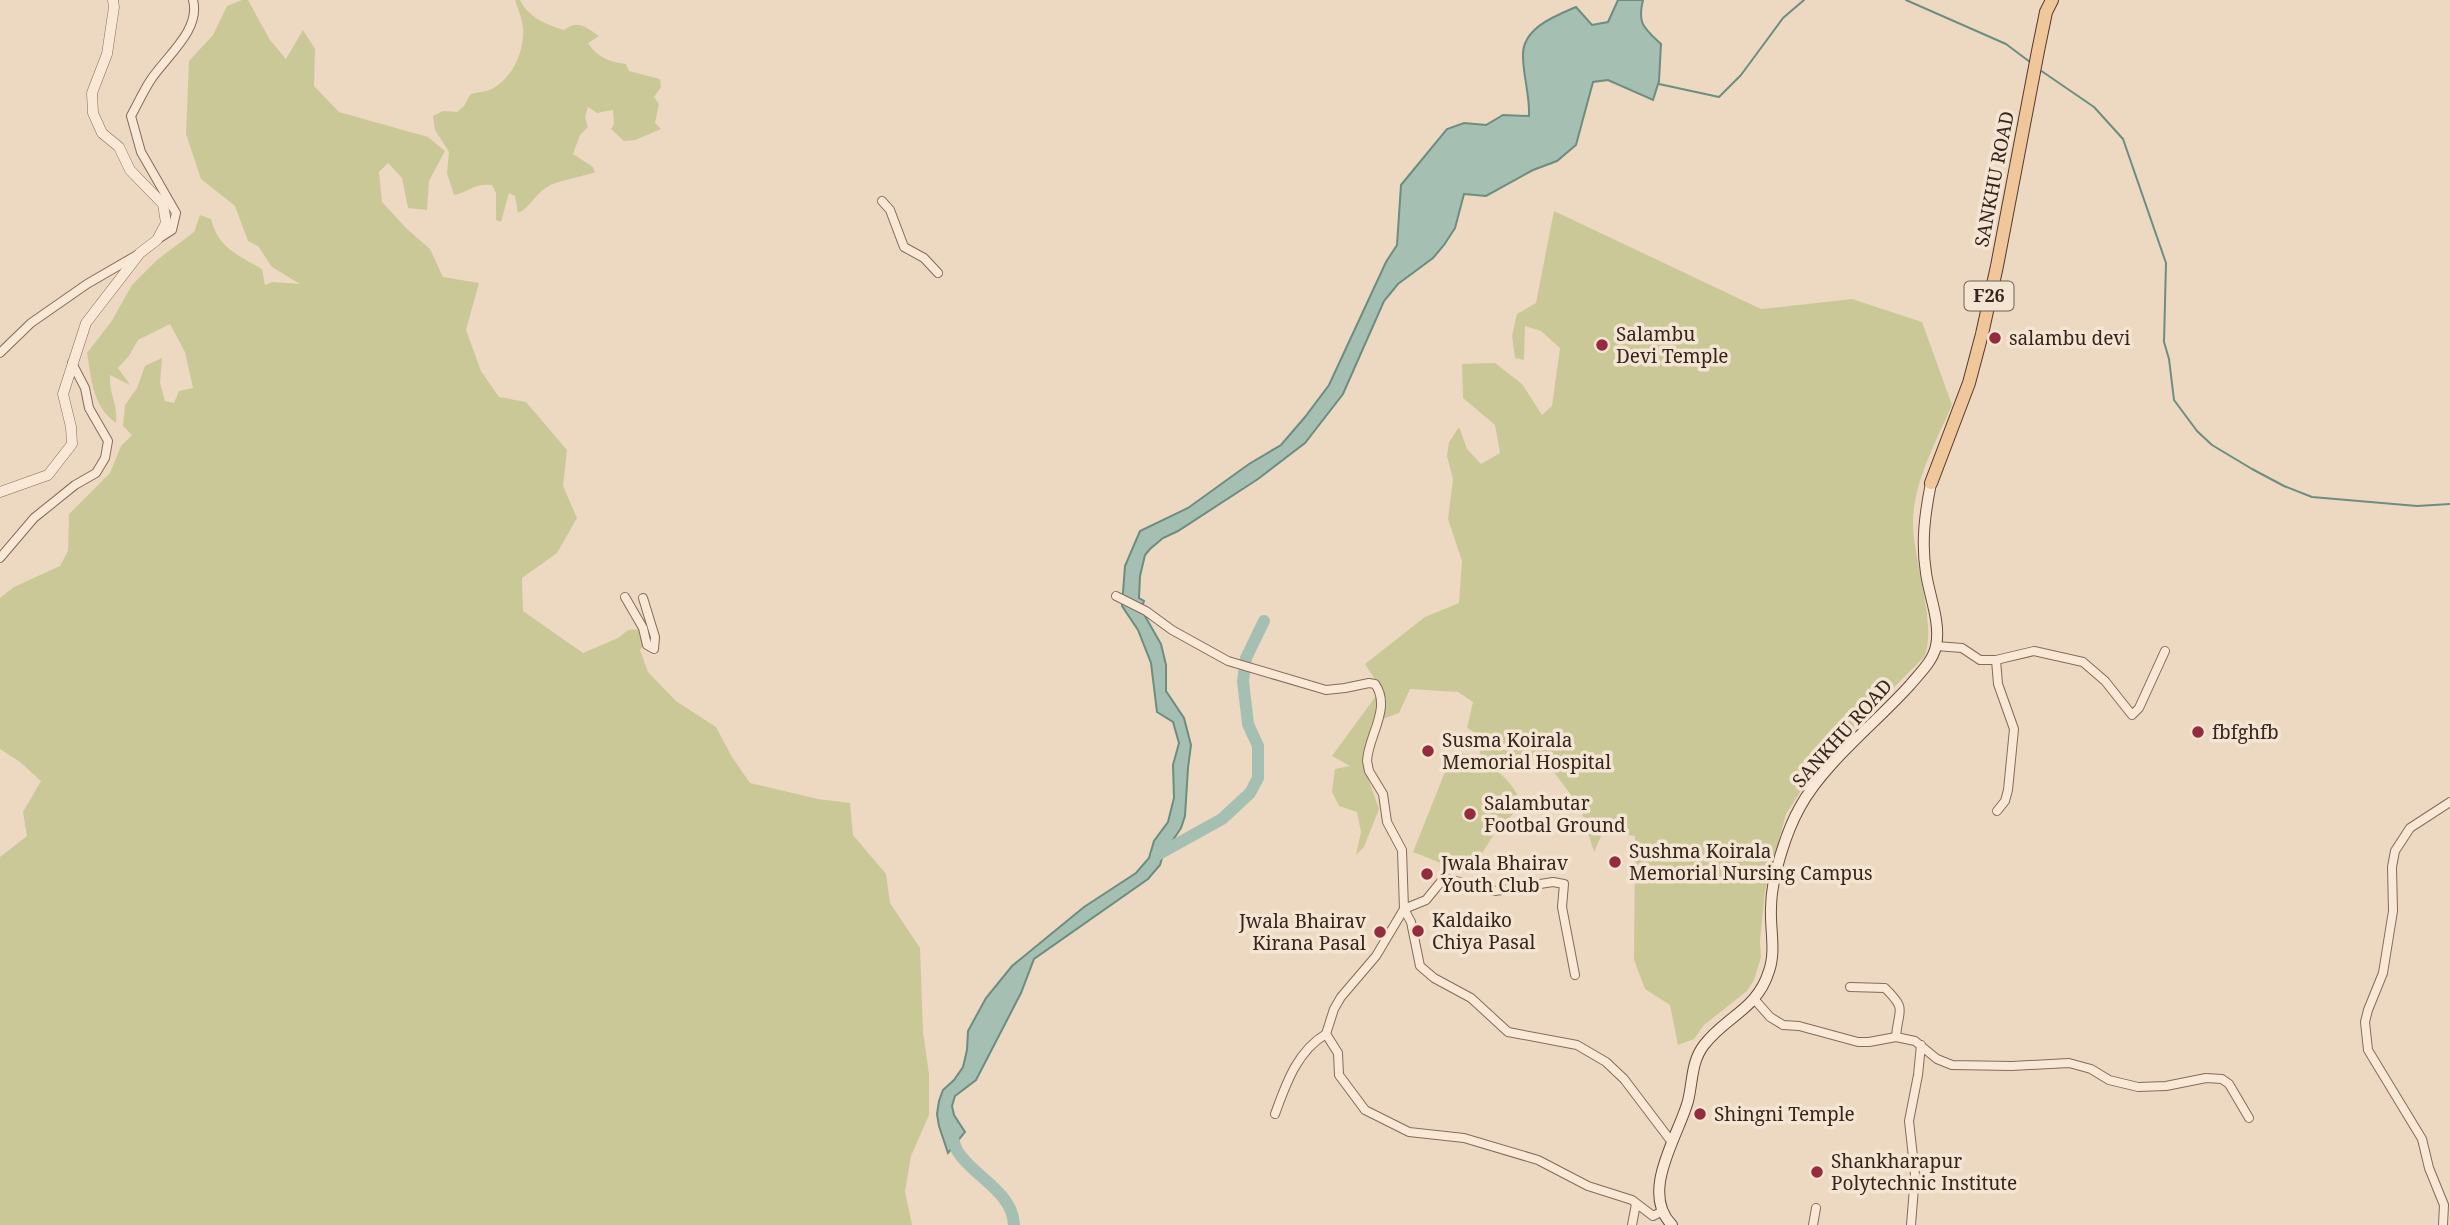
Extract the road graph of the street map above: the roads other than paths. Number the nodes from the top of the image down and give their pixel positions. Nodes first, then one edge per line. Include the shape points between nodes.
1 (113, 0) edge
2 (193, 0) edge
3 (2052, 0) edge
4 (882, 201) dead end
5 (157, 240) junction
6 (140, 253) junction
7 (938, 273) dead end
8 (0, 353) edge
9 (72, 363) junction
10 (1931, 483) joint
11 (0, 492) edge
12 (0, 558) edge
13 (1116, 596) dead end
14 (625, 597) dead end
15 (643, 598) dead end
16 (1936, 646) junction
17 (2165, 650) dead end
18 (1996, 660) junction
19 (2450, 802) edge
20 (1997, 811) dead end
21 (1404, 909) junction
22 (1575, 975) dead end
23 (1850, 987) dead end
24 (1755, 1000) junction
25 (1326, 1034) junction
26 (1896, 1037) junction
27 (1921, 1045) junction
28 (1275, 1114) dead end
29 (2249, 1118) dead end
30 (1671, 1141) junction
31 (2447, 1203) edge
32 (1636, 1205) junction
33 (1816, 1208) dead end
34 (1663, 1211) junction
35 (1632, 1225) edge
36 (1672, 1225) edge
37 (1813, 1225) edge
38 (1911, 1225) edge
39 (2443, 1225) edge

1 - 5 street via 107,54 92,93 93,113 130,170 163,204 166,223
2 - 5 street via 192,24 131,116 141,152 176,212 172,230
3 - 10 main road, SANKHU ROAD / F26 via 1969,383
4 - 7 street via 904,247
5 - 6 street
6 - 8 street via 31,323
6 - 9 street via 86,323
9 - 11 street via 63,394 72,444 48,475
9 - 12 street via 108,441 105,458 96,473 34,518
10 - 16 main road, F26 via 1923,532
13 - 21 street via 1191,642 1238,664 1326,690 1368,682 1377,686 1380,715 1367,761 1383,794 1387,822 1402,850
14 - 15 street via 654,649 655,637
16 - 18 street via 1962,648 1980,660
16 - 24 main road, SANKHU ROAD via 1928,663 1825,772 1800,806 1774,881 1773,951
17 - 18 street via 2132,715 2105,681 2082,662 2034,651
18 - 20 street via 1998,684 2014,729 2008,790
19 - 31 street via 2410,828 2395,851 2393,911 2383,973 2365,1022 2368,1050 2422,1139 2429,1168
21 - 22 street via 1426,900 1444,878 1495,891 1553,881 1564,884 1562,907
21 - 25 street via 1376,956 1341,997
21 - 30 street via 1424,970 1471,998 1508,1032 1577,1045 1606,1062 1625,1079
23 - 26 street via 1885,988 1899,1002
24 - 26 street via 1783,1025 1857,1042
24 - 30 main road, SANKHU ROAD via 1699,1053 1689,1099
25 - 28 street via 1307,1048 1296,1064
25 - 32 street via 1338,1053 1339,1076 1365,1110 1409,1132 1464,1138 1538,1160
26 - 27 street
27 - 29 street via 1952,1065 2068,1063 2138,1087 2222,1079
27 - 38 street via 1909,1121 1915,1175
30 - 34 main road, SANKHU ROAD via 1662,1174
31 - 39 street
32 - 34 street via 1653,1216
32 - 35 street
33 - 37 street
34 - 36 main road

